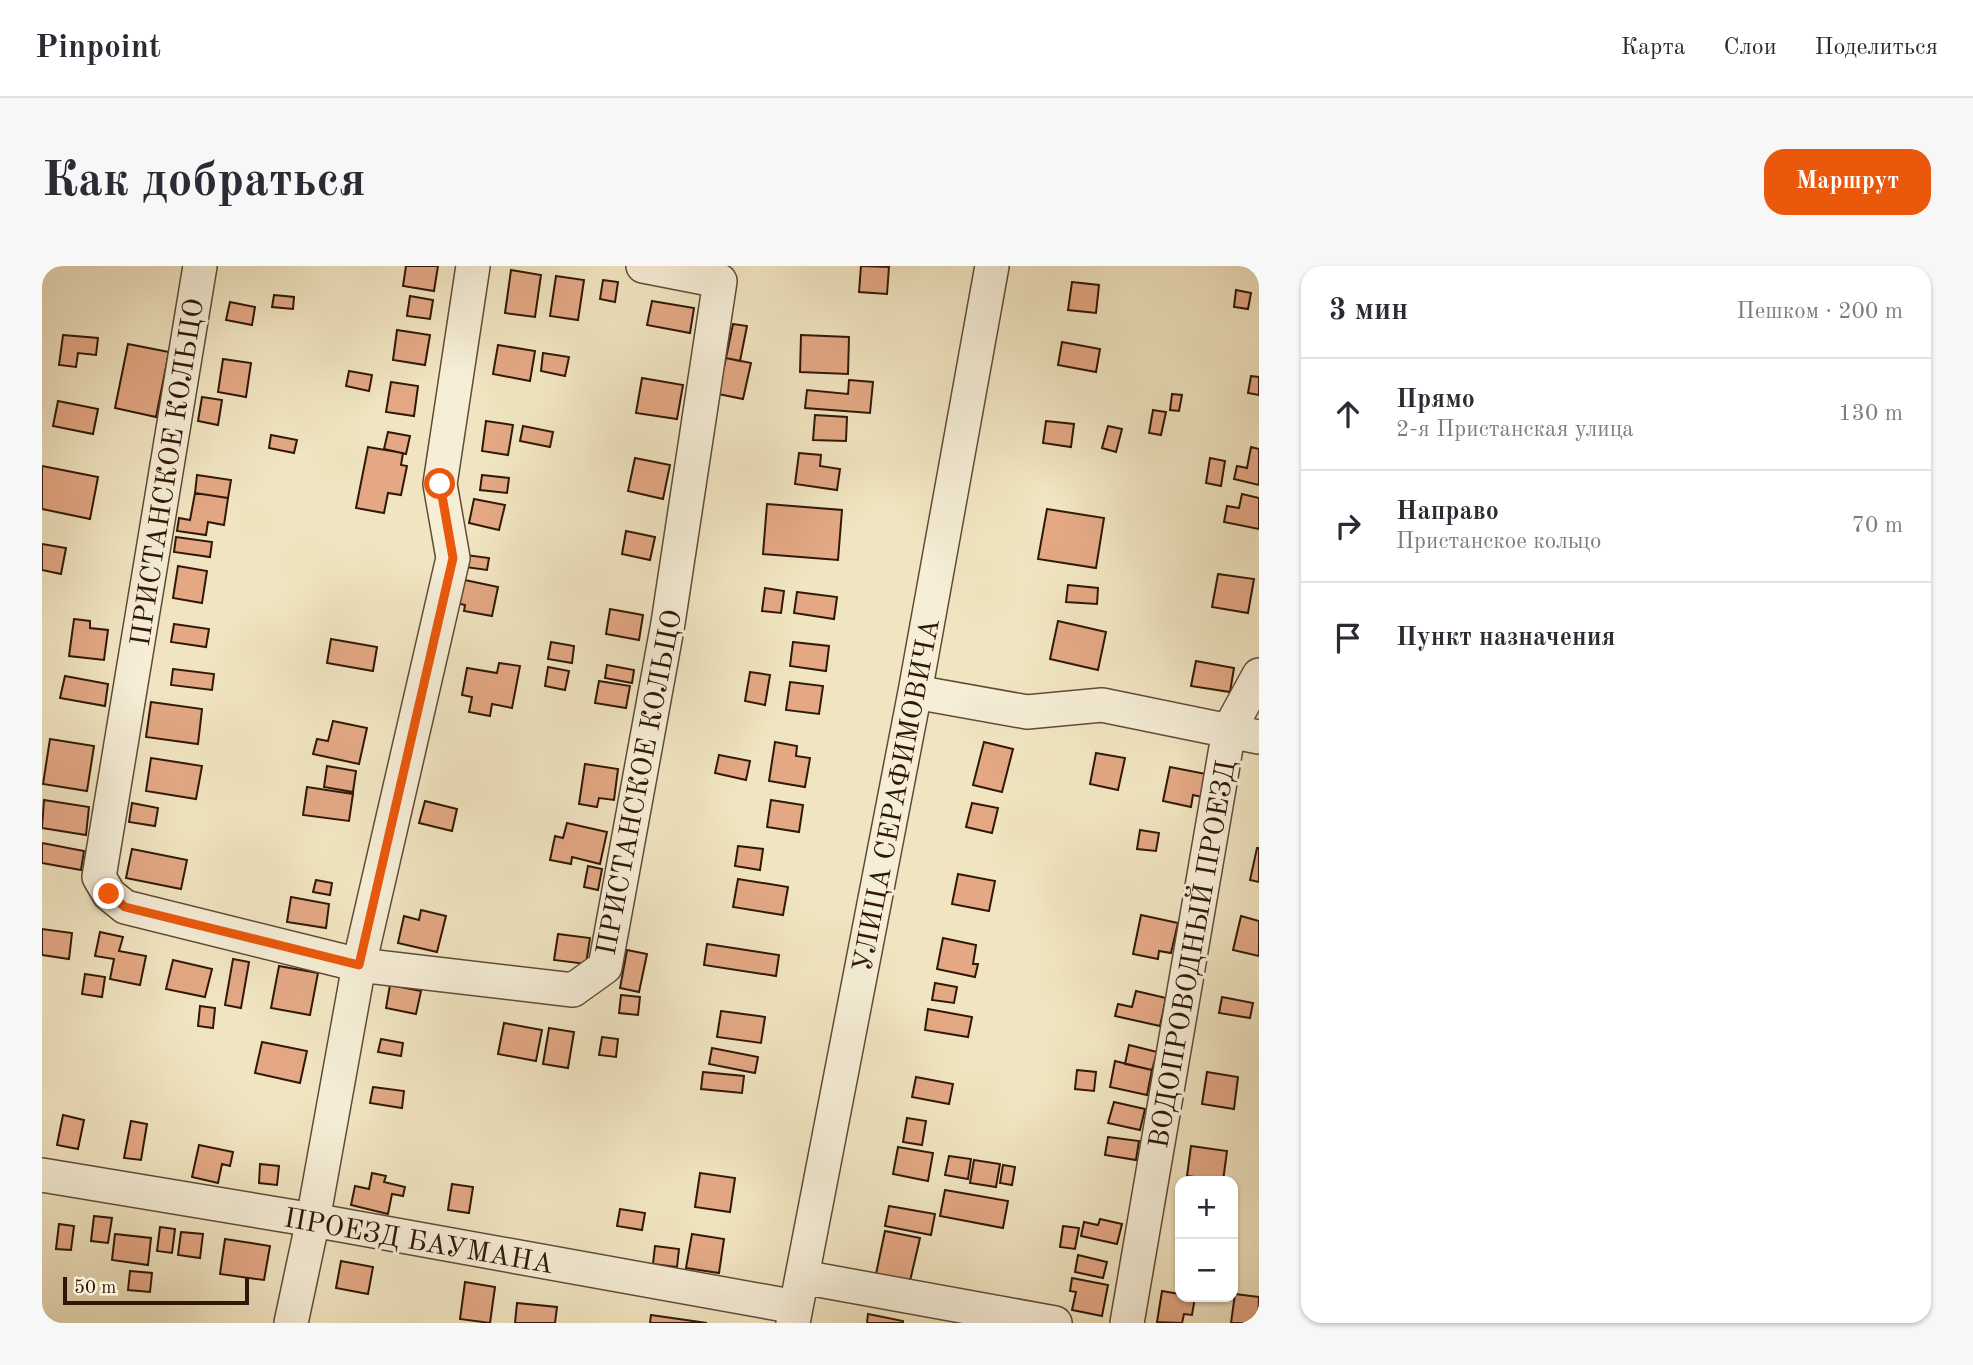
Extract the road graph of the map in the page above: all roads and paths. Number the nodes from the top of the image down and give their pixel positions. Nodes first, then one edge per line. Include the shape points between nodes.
1 (200, 266) edge
2 (473, 266) edge
3 (643, 266) edge
4 (992, 266) edge
5 (721, 274) edge
6 (1259, 675) edge
7 (915, 692) junction
8 (1244, 734) edge
9 (359, 965) junction
10 (42, 1175) edge
11 (313, 1220) junction
12 (797, 1302) edge
13 (291, 1323) edge
14 (1055, 1323) edge
15 (1127, 1323) edge

1 - 9 street, ПРИСТАНСКОЕ КОЛЬЦО via 99,877 109,894 125,907
2 - 9 street via 440,484 453,558
3 - 5 street, ПРИСТАНСКОЕ КОЛЬЦО
4 - 7 street, УЛИЦА СЕРАФИМОВИЧА
5 - 9 street, ПРИСТАНСКОЕ КОЛЬЦО via 668,623 605,967 573,990
6 - 8 street, ВОДОПРОВОДНЫЙ ПРОЕЗД
7 - 8 street via 1027,712 1102,705
7 - 12 street, УЛИЦА СЕРАФИМОВИЧА
8 - 15 street, ВОДОПРОВОДНЫЙ ПРОЕЗД
9 - 11 street
10 - 11 street, ПРОЕЗД БАУМАНА
11 - 12 street, ПРОЕЗД БАУМАНА
11 - 13 street
12 - 14 street, ПРОЕЗД БАУМАНА

